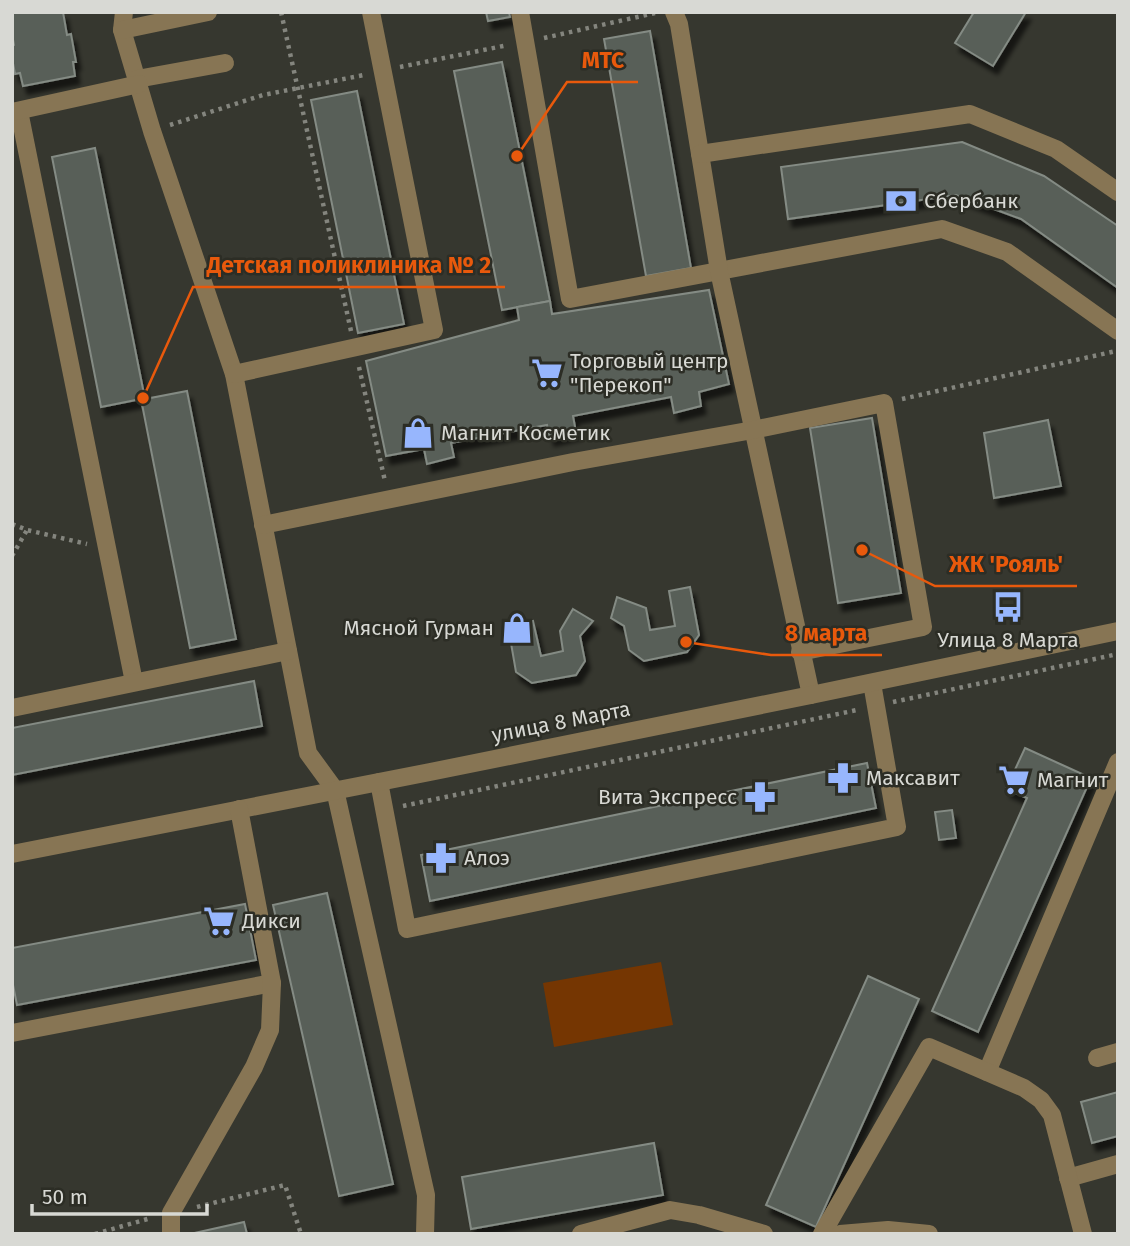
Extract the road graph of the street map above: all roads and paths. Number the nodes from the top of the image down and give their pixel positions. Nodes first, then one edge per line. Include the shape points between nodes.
1 (208, 12) edge
2 (281, 12) edge
3 (371, 12) edge
4 (520, 12) edge
5 (674, 12) edge
6 (123, 21) edge
7 (225, 63) dead end
8 (138, 82) junction
9 (15, 112) edge
10 (19, 146) edge
11 (700, 154) junction
12 (1118, 192) edge
13 (719, 271) junction
14 (1118, 331) edge
15 (355, 348) junction
16 (1118, 350) edge
17 (234, 374) junction
18 (884, 403) junction
19 (753, 430) junction
20 (390, 499) junction
21 (12, 524) edge
22 (263, 525) junction
23 (27, 530) junction
24 (108, 549) junction
25 (12, 556) edge
26 (1118, 631) edge
27 (288, 651) junction
28 (800, 652) junction
29 (1118, 654) edge
30 (134, 682) junction
31 (872, 682) junction
32 (811, 695) junction
33 (875, 706) junction
34 (12, 708) edge
35 (1118, 762) edge
36 (379, 782) junction
37 (335, 790) junction
38 (239, 809) junction
39 (385, 809) junction
40 (12, 854) edge
41 (272, 983) junction
42 (12, 1033) edge
43 (1118, 1052) edge
44 (1097, 1058) dead end
45 (987, 1072) junction
46 (1118, 1164) edge
47 (1068, 1178) junction
48 (171, 1213) junction
49 (95, 1234) edge
50 (172, 1234) edge
51 (302, 1234) edge
52 (425, 1234) edge
53 (581, 1234) edge
54 (764, 1234) edge
55 (822, 1234) edge
56 (841, 1234) edge
57 (929, 1234) edge
58 (1083, 1234) edge

1 - 6 street
2 - 15 path
3 - 15 street via 434,330
4 - 13 street via 570,299
5 - 11 street
6 - 8 street
7 - 8 street
8 - 9 street
8 - 17 street
9 - 10 street
10 - 24 street
11 - 12 street via 970,114 1056,149
11 - 13 street
13 - 14 street via 942,229 1007,252
13 - 19 street
15 - 17 street
15 - 20 path
16 - 18 path
17 - 22 street
18 - 19 street
18 - 28 street via 923,627
19 - 20 street
19 - 28 street
20 - 22 street
21 - 23 path
22 - 27 street
23 - 24 path
23 - 25 path
24 - 30 street
26 - 31 street, улица 8 Марта
27 - 30 street
27 - 37 street via 308,753
28 - 32 street
29 - 33 path
30 - 34 street
31 - 32 street, улица 8 Марта
31 - 33 street
32 - 36 street, улица 8 Марта
33 - 39 path
33 - 39 street via 897,827 407,929
35 - 45 street
36 - 37 street, улица 8 Марта
36 - 39 street
37 - 38 street, улица 8 Марта
37 - 52 street via 426,1195
38 - 40 street, улица 8 Марта
38 - 41 street
41 - 42 street
41 - 48 street via 270,1030 254,1067
43 - 44 street
45 - 47 street via 1041,1100 1052,1115
45 - 55 street via 929,1047
46 - 47 street
47 - 58 street
48 - 49 path
48 - 50 street
48 - 51 path via 285,1185
53 - 54 street via 670,1210
56 - 57 street via 888,1230

